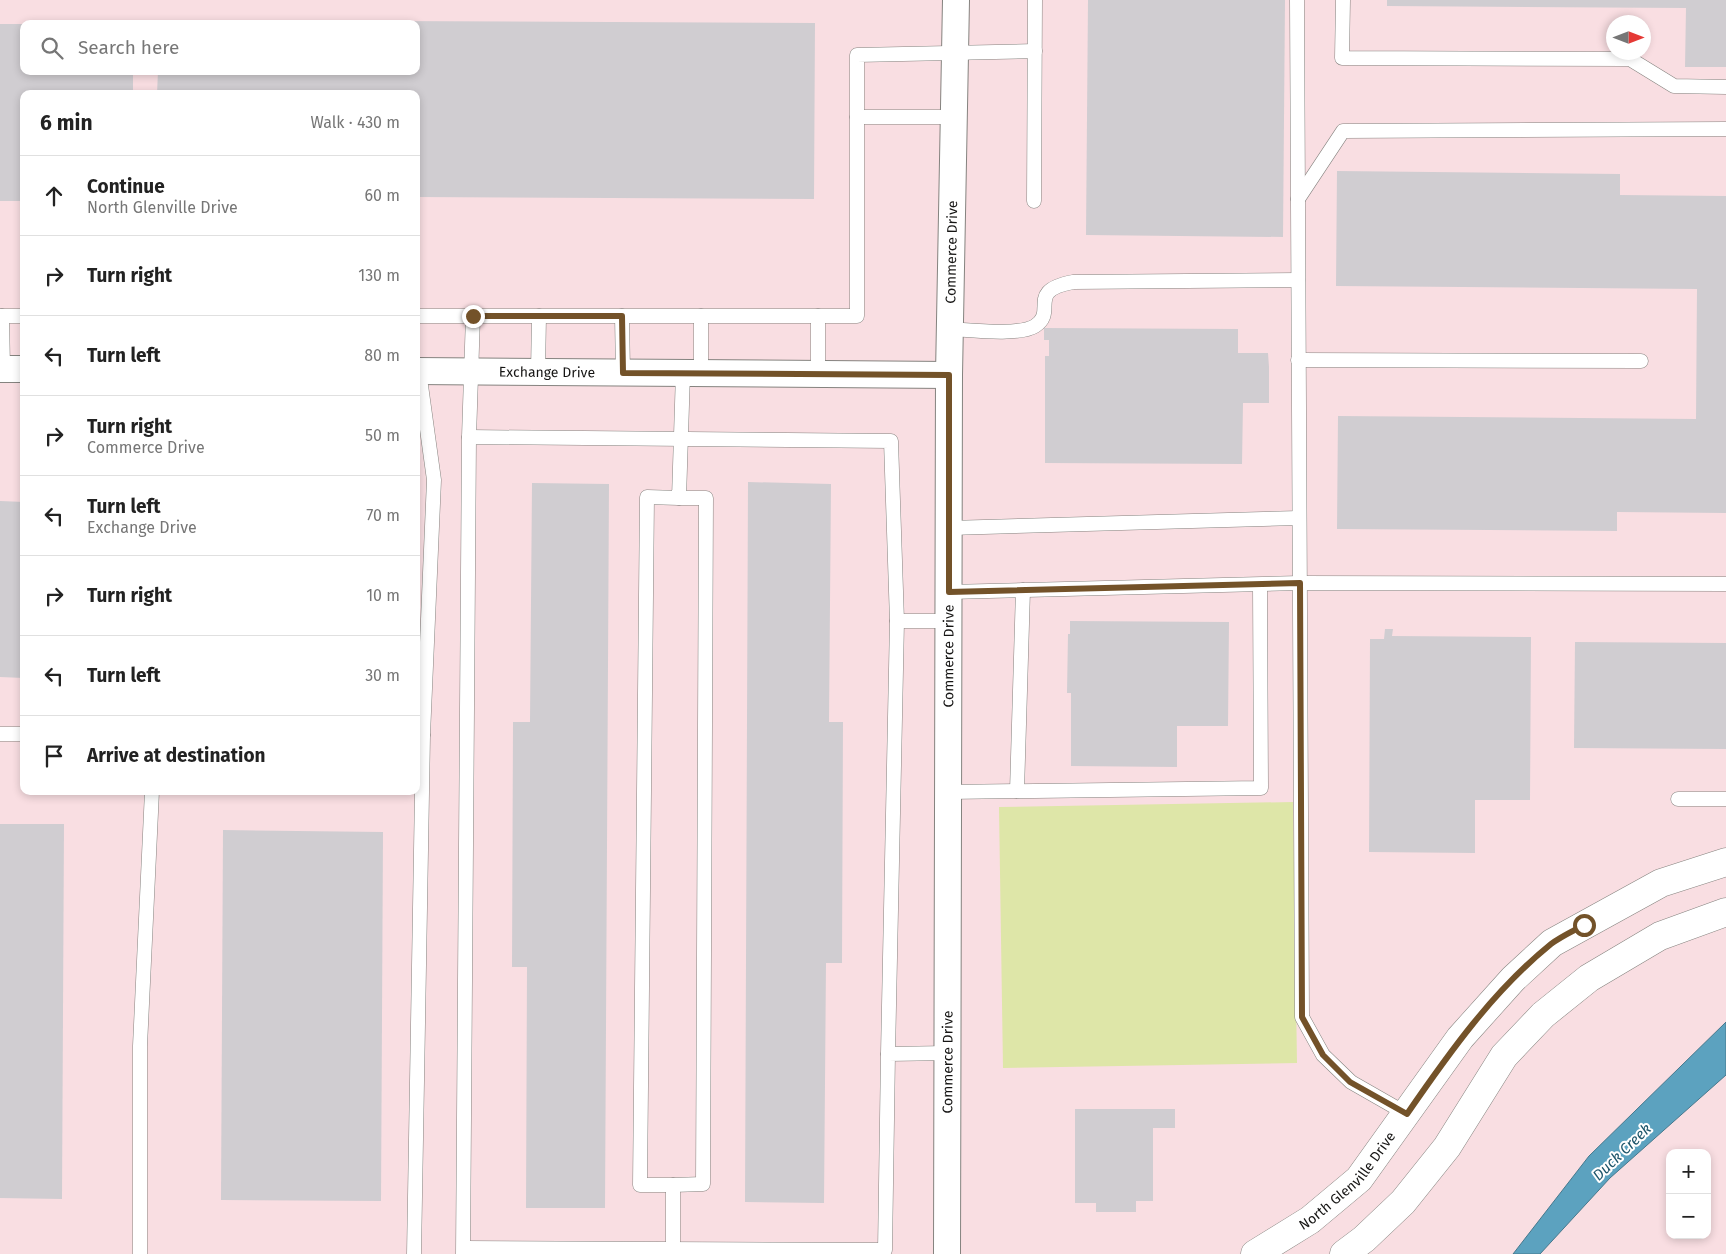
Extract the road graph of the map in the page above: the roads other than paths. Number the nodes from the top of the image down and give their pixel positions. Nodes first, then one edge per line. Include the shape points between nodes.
1 (956, 0) edge
2 (1035, 0) edge
3 (1297, 0) edge
4 (1343, 0) edge
5 (1035, 51) junction
6 (955, 54) junction
7 (1726, 87) edge
8 (857, 117) junction
9 (954, 117) junction
10 (1726, 129) edge
11 (1298, 199) junction
12 (1034, 201) dead end
13 (1298, 280) junction
14 (1, 316) edge
15 (20, 316) edge
16 (420, 316) edge
17 (473, 316) junction
18 (539, 316) junction
19 (622, 316) junction
20 (701, 316) junction
21 (818, 316) junction
22 (950, 329) junction
23 (1298, 360) junction
24 (1641, 361) dead end
25 (9, 369) edge
26 (420, 372) edge
27 (471, 372) junction
28 (538, 372) junction
29 (623, 373) junction
30 (692, 373) junction
31 (818, 374) junction
32 (949, 375) junction
33 (420, 386) edge
34 (469, 437) junction
35 (679, 439) junction
36 (678, 498) junction
37 (1299, 518) junction
38 (949, 528) junction
39 (1300, 583) junction
40 (1726, 584) edge
41 (1260, 585) junction
42 (1022, 590) junction
43 (949, 592) junction
44 (897, 621) junction
45 (949, 621) junction
46 (0, 734) edge
47 (20, 734) edge
48 (420, 735) edge
49 (1017, 791) junction
50 (948, 792) junction
51 (152, 795) edge
52 (419, 795) edge
53 (1678, 799) dead end
54 (1726, 799) edge
55 (1726, 862) edge
56 (1726, 912) edge
57 (948, 1053) junction
58 (888, 1054) junction
59 (1407, 1114) junction
60 (673, 1185) junction
61 (464, 1251) edge
62 (673, 1251) edge
63 (140, 1254) edge
64 (414, 1254) edge
65 (947, 1254) edge
66 (1255, 1254) edge
67 (1344, 1254) edge

1 - 6 street, Commerce Drive
2 - 5 lane
3 - 11 lane
4 - 7 lane via 1342,58 1630,59 1674,86
5 - 6 lane
5 - 12 lane
6 - 8 lane via 857,55
6 - 9 street, Commerce Drive
8 - 9 lane
8 - 21 lane via 857,316
9 - 22 street, Commerce Drive
10 - 11 lane via 1343,131
11 - 13 lane
13 - 22 lane via 1072,282 1054,286 1046,294 1043,317 1035,326 1022,331
13 - 23 lane
14 - 15 lane
14 - 25 lane
16 - 17 lane
17 - 18 lane
17 - 27 lane
18 - 19 lane
18 - 28 lane
19 - 20 lane
19 - 29 lane
20 - 21 lane
20 - 30 lane
21 - 31 lane
22 - 32 street, Commerce Drive
23 - 24 lane
23 - 37 lane
26 - 27 street, Exchange Drive
27 - 28 street, Exchange Drive
27 - 34 lane
28 - 29 street, Exchange Drive
29 - 30 street, Exchange Drive
30 - 31 street, Exchange Drive
30 - 35 lane
31 - 32 street, Exchange Drive
32 - 38 street, Commerce Drive
33 - 48 lane via 434,480
34 - 35 lane
34 - 61 lane
35 - 36 lane
35 - 44 lane via 890,441
36 - 60 lane via 706,498 703,1184
36 - 60 lane via 647,497 640,1175 640,1185
37 - 38 lane
37 - 39 lane
38 - 43 street, Commerce Drive
39 - 40 lane
39 - 41 lane
39 - 59 lane via 1302,1017 1323,1055 1350,1082
41 - 42 lane
41 - 49 lane via 1261,788
42 - 43 lane
42 - 49 lane
43 - 45 street, Commerce Drive
44 - 45 lane
44 - 58 lane
45 - 50 street, Commerce Drive
46 - 47 lane
49 - 50 lane
50 - 57 street, Commerce Drive
51 - 63 lane via 140,1046
52 - 64 lane
53 - 54 lane
55 - 59 street, North Glenville Drive via 1661,883 1552,943 1513,979 1460,1038
56 - 67 street via 1660,936 1589,978 1543,1015 1504,1056 1447,1147 1403,1202
57 - 58 lane
57 - 65 street, Commerce Drive
58 - 62 lane via 885,1250
59 - 66 street, North Glenville Drive via 1359,1179 1310,1220
60 - 62 lane
61 - 62 lane

